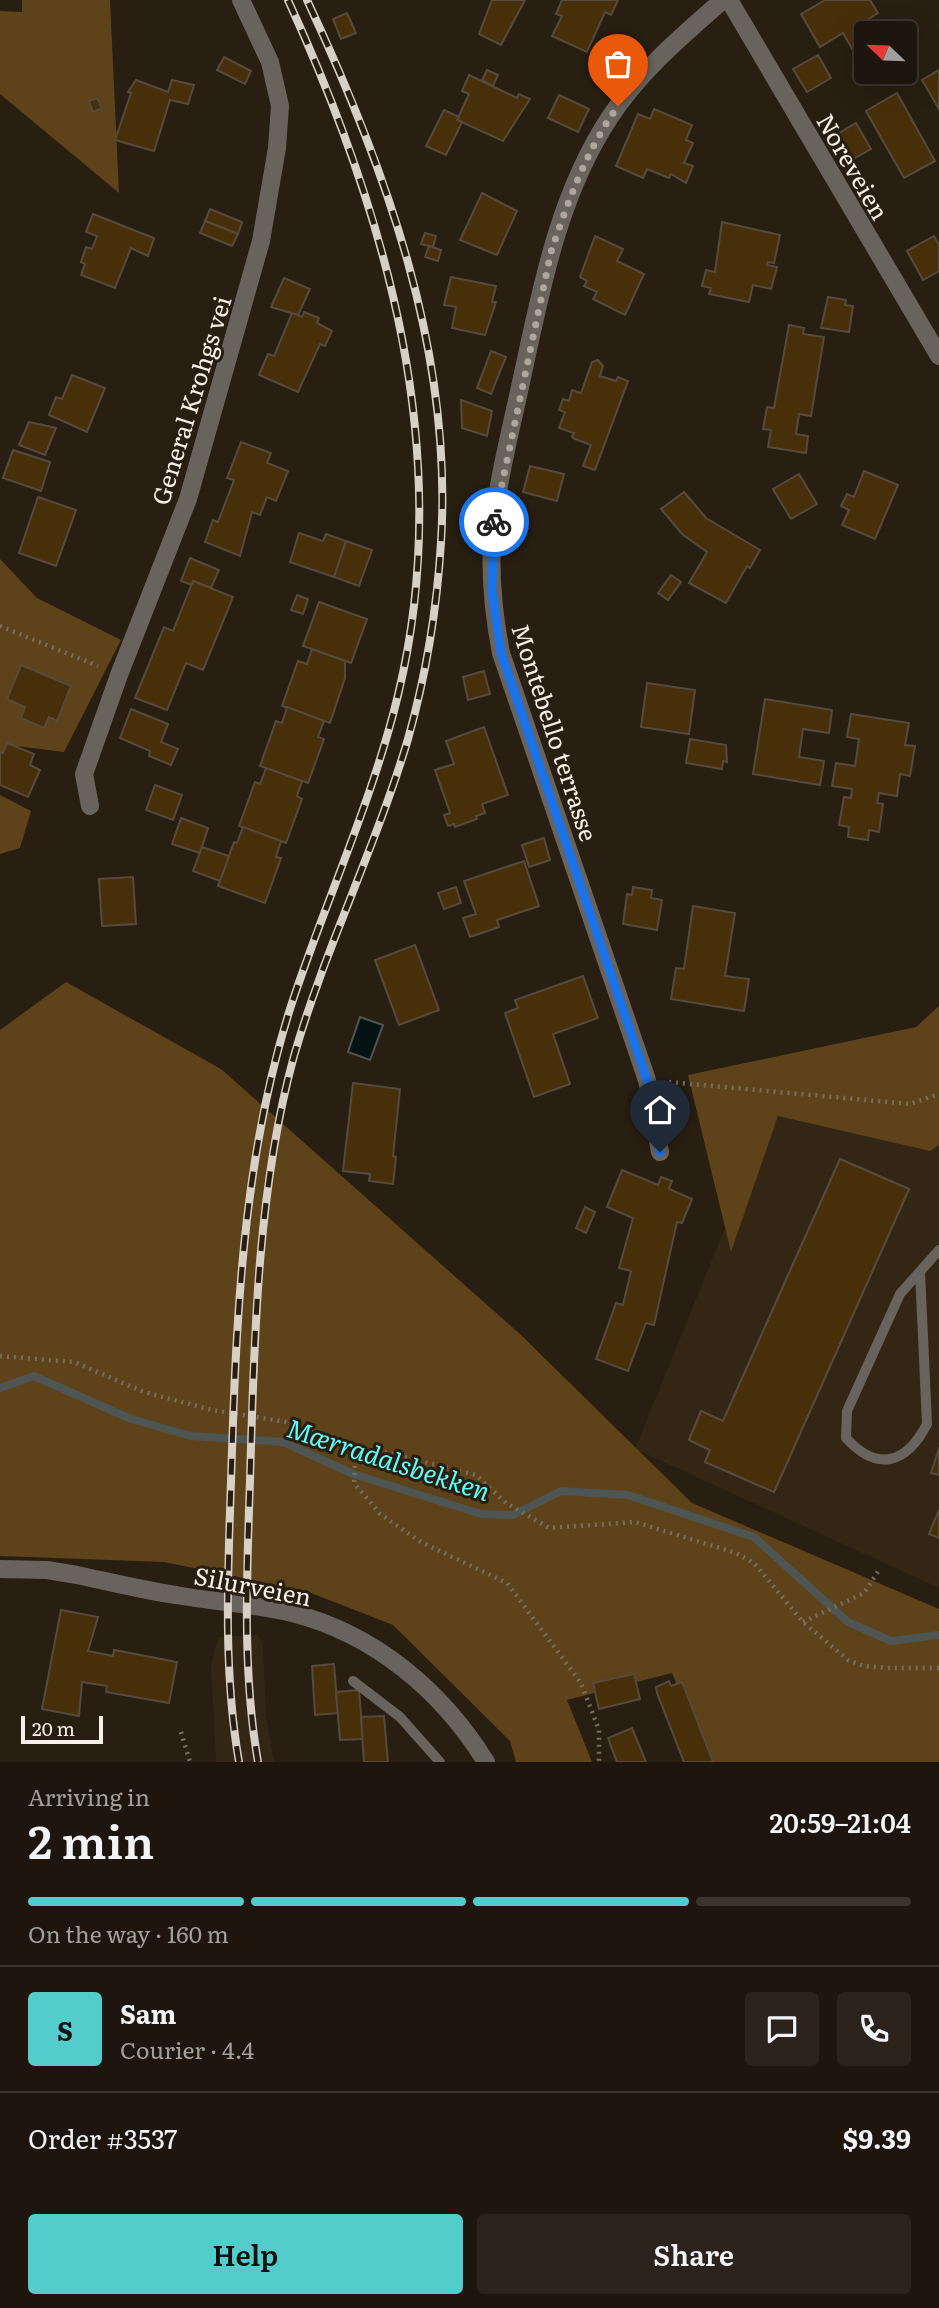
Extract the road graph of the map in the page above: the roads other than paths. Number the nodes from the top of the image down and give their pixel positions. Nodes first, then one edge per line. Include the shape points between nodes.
1 (241, 0) edge
2 (723, 0) edge
3 (729, 0) edge
4 (939, 356) edge
5 (90, 806) dead end
6 (660, 1152) dead end
7 (939, 1250) edge
8 (920, 1272) junction
9 (0, 1569) edge
10 (353, 1681) dead end
11 (440, 1762) edge
12 (486, 1762) edge

1 - 5 street, General Krohgs vei via 270,62 280,106 264,228 188,499 84,774
2 - 6 street, Montebello terrasse via 658,58 627,93 589,155 565,209 537,309 493,528 492,591 501,653 647,1080
3 - 4 street, Noreveien
7 - 8 lane
8 - 8 lane via 900,1294 848,1411 846,1438 870,1457 887,1461 906,1454 927,1424
9 - 12 street, Silurveien via 77,1575 293,1614 332,1626 412,1675 453,1715
10 - 11 lane via 400,1717

